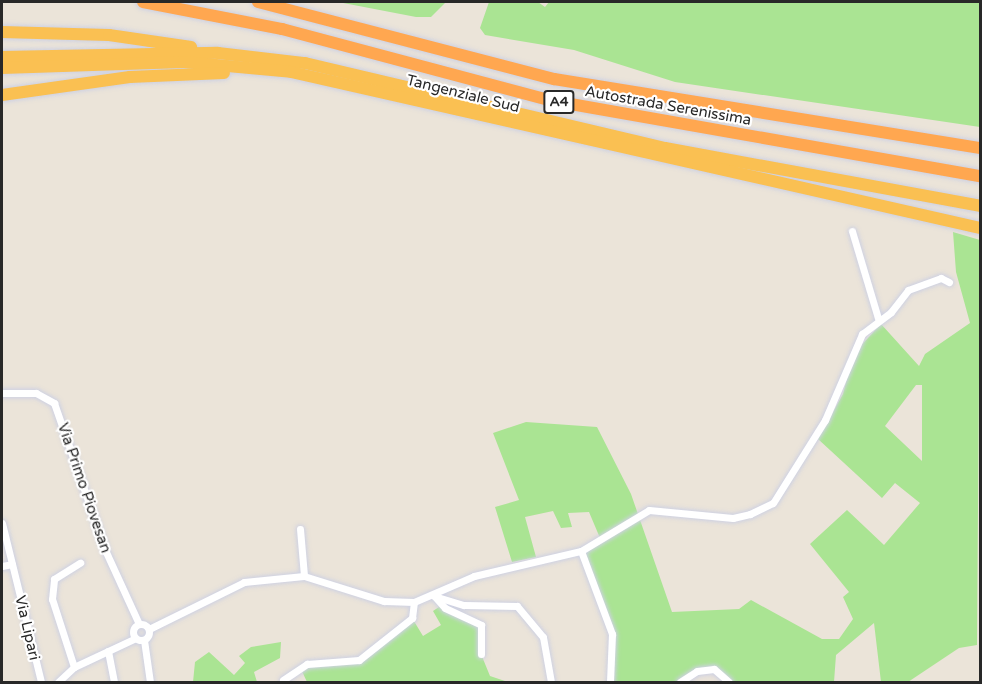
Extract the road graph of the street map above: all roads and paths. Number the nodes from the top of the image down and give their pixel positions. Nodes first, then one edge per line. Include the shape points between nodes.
1 (143, 2) edge
2 (258, 2) edge
3 (2, 32) edge
4 (218, 53) junction
5 (2, 57) edge
6 (2, 68) edge
7 (291, 72) junction
8 (2, 95) edge
9 (981, 148) edge
10 (981, 176) edge
11 (981, 206) edge
12 (981, 228) edge
13 (852, 231) dead end
14 (949, 282) dead end
15 (878, 318) junction
16 (2, 393) edge
17 (2, 523) edge
18 (300, 529) dead end
19 (581, 551) junction
20 (80, 563) dead end
21 (12, 564) junction
22 (2, 566) edge
23 (303, 576) junction
24 (434, 596) junction
25 (414, 602) junction
26 (139, 624) junction
27 (149, 629) junction
28 (140, 639) junction
29 (108, 651) junction
30 (481, 654) dead end
31 (74, 666) junction
32 (283, 680) dead end
33 (41, 682) edge
34 (58, 682) edge
35 (114, 682) edge
36 (150, 682) edge
37 (551, 682) edge
38 (610, 682) edge
39 (680, 682) edge
40 (729, 682) edge

1 - 10 highway, Autostrada Serenissima / A4 via 291,32 548,100
2 - 9 highway, Autostrada Serenissima / A4 via 554,80
3 - 4 highway via 109,35
4 - 5 highway, Tangenziale Sud
4 - 11 highway, Tangenziale Sud via 343,70 665,148
6 - 7 highway, Tangenziale Sud via 184,62
7 - 8 highway via 187,72
7 - 12 highway, Tangenziale Sud
13 - 15 street
14 - 15 street via 941,278 908,290 891,312
15 - 19 street via 852,348 825,420 773,503 734,518 649,510
16 - 26 street, Via Primo Piovesan via 36,393 54,403 106,552
17 - 21 street, Via Lipari
18 - 23 street
19 - 24 street via 474,576
19 - 38 street via 612,634
20 - 31 street via 54,579 52,600
21 - 22 street
21 - 33 street, Via Lipari
23 - 25 street via 384,601
23 - 27 street via 244,582
24 - 25 street
24 - 30 street via 445,608 481,625
24 - 37 street via 464,605 517,606 543,637
25 - 32 street via 412,618 359,660 307,664
26 - 27 street
26 - 28 street via 133,630
27 - 28 street
28 - 29 street
28 - 36 street
29 - 31 street
29 - 35 street
31 - 34 street
39 - 40 street via 697,671 714,669

